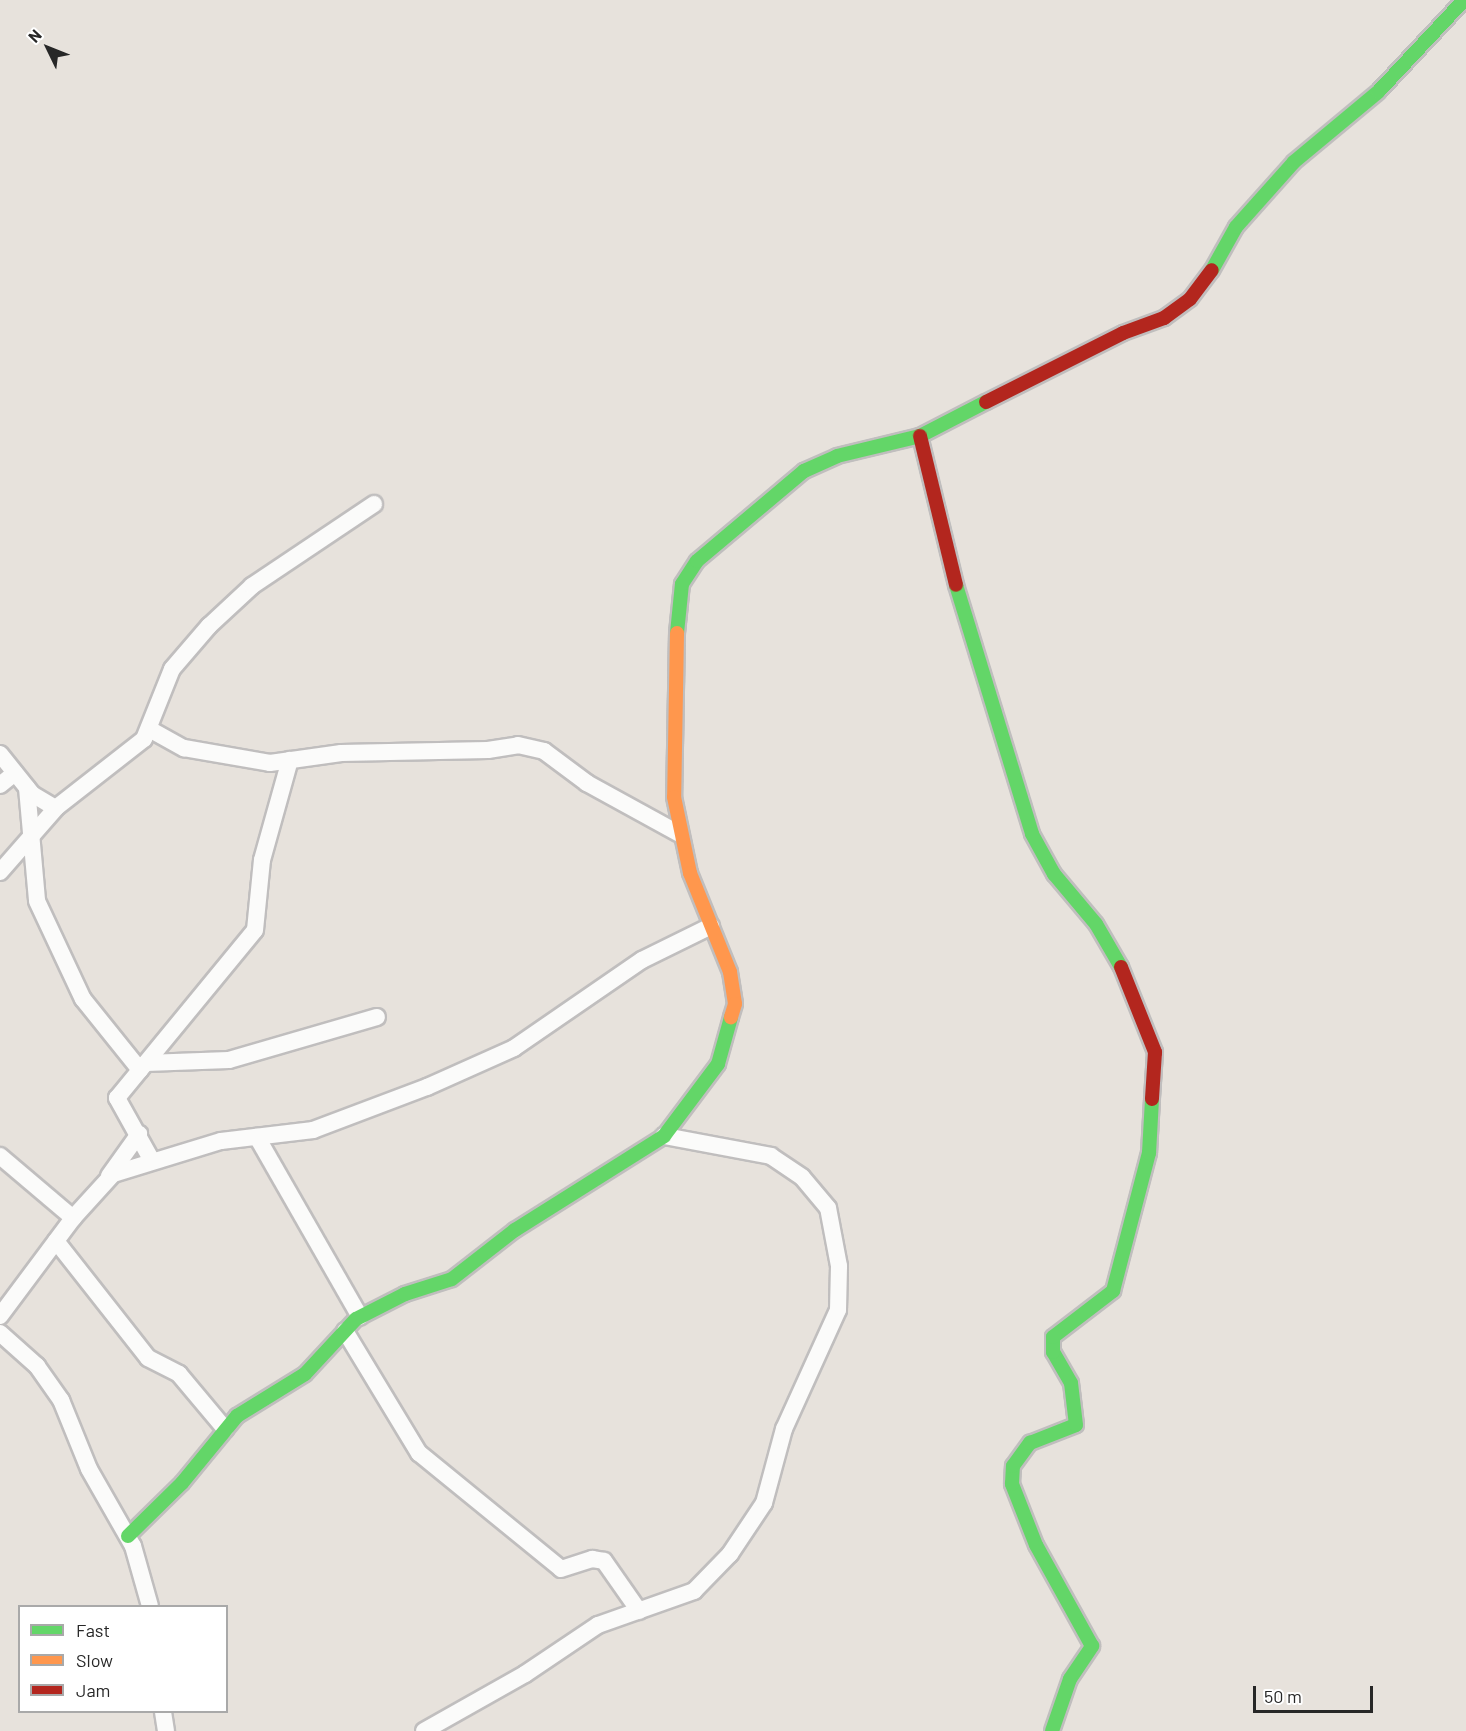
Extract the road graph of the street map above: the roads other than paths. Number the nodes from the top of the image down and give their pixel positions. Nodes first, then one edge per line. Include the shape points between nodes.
1 (1464, 0) edge
2 (920, 436) junction
3 (374, 504) dead end
4 (151, 730) junction
5 (0, 754) edge
6 (290, 760) junction
7 (15, 773) junction
8 (0, 785) edge
9 (27, 788) junction
10 (56, 808) junction
11 (678, 833) junction
12 (29, 838) junction
13 (0, 872) edge
14 (711, 926) junction
15 (377, 1017) dead end
16 (143, 1067) junction
17 (139, 1134) junction
18 (664, 1136) junction
19 (257, 1137) junction
20 (0, 1156) edge
21 (151, 1159) junction
22 (109, 1177) junction
23 (73, 1218) junction
24 (56, 1241) junction
25 (0, 1316) edge
26 (360, 1317) junction
27 (345, 1331) junction
28 (0, 1333) edge
29 (225, 1429) junction
30 (128, 1536) junction
31 (150, 1605) edge
32 (639, 1611) junction
33 (163, 1713) edge
34 (165, 1731) edge
35 (424, 1731) edge
36 (1052, 1731) edge

1 - 2 street via 1378,92 1294,162 1236,228 1227,249 1190,299 1164,318 1123,333
2 - 11 street via 837,456 804,471 713,545 682,584 674,797
2 - 36 street via 943,543 1032,834 1054,874 1096,924 1118,960 1149,1028 1155,1052 1149,1154 1113,1291 1057,1333 1051,1343 1059,1367 1071,1383 1076,1425 1030,1443 1013,1466 1012,1484 1036,1545 1092,1646 1070,1678
3 - 4 street via 252,586 209,626 172,669
4 - 6 street via 184,748 240,760
4 - 10 street
5 - 7 street
6 - 11 street via 518,745 544,752 587,783
6 - 16 street via 262,860 255,930
7 - 8 street
7 - 9 street
9 - 10 street
9 - 12 street
10 - 12 street
11 - 14 street
12 - 13 street
12 - 16 street via 37,902 63,961 83,999
14 - 18 street via 730,972 735,1004 729,1031 718,1064
14 - 19 street via 642,960 501,1055 313,1130
15 - 16 street via 230,1060
16 - 17 street via 117,1102
17 - 21 street
17 - 22 street
18 - 26 street via 515,1230 469,1269
18 - 32 street via 771,1156 802,1177 828,1208 840,1296 830,1332 784,1429 757,1517 700,1586 682,1598
19 - 21 street
19 - 26 street
20 - 23 street
21 - 22 street
22 - 23 street
23 - 24 street
24 - 25 street
24 - 29 street via 148,1358 179,1374
26 - 27 street
27 - 29 street via 305,1374 249,1407
27 - 32 street via 419,1453 561,1569 592,1559 604,1561
28 - 30 street via 53,1386 89,1469
29 - 30 street via 182,1483
30 - 31 street
32 - 35 street via 581,1634 525,1674
33 - 34 street

